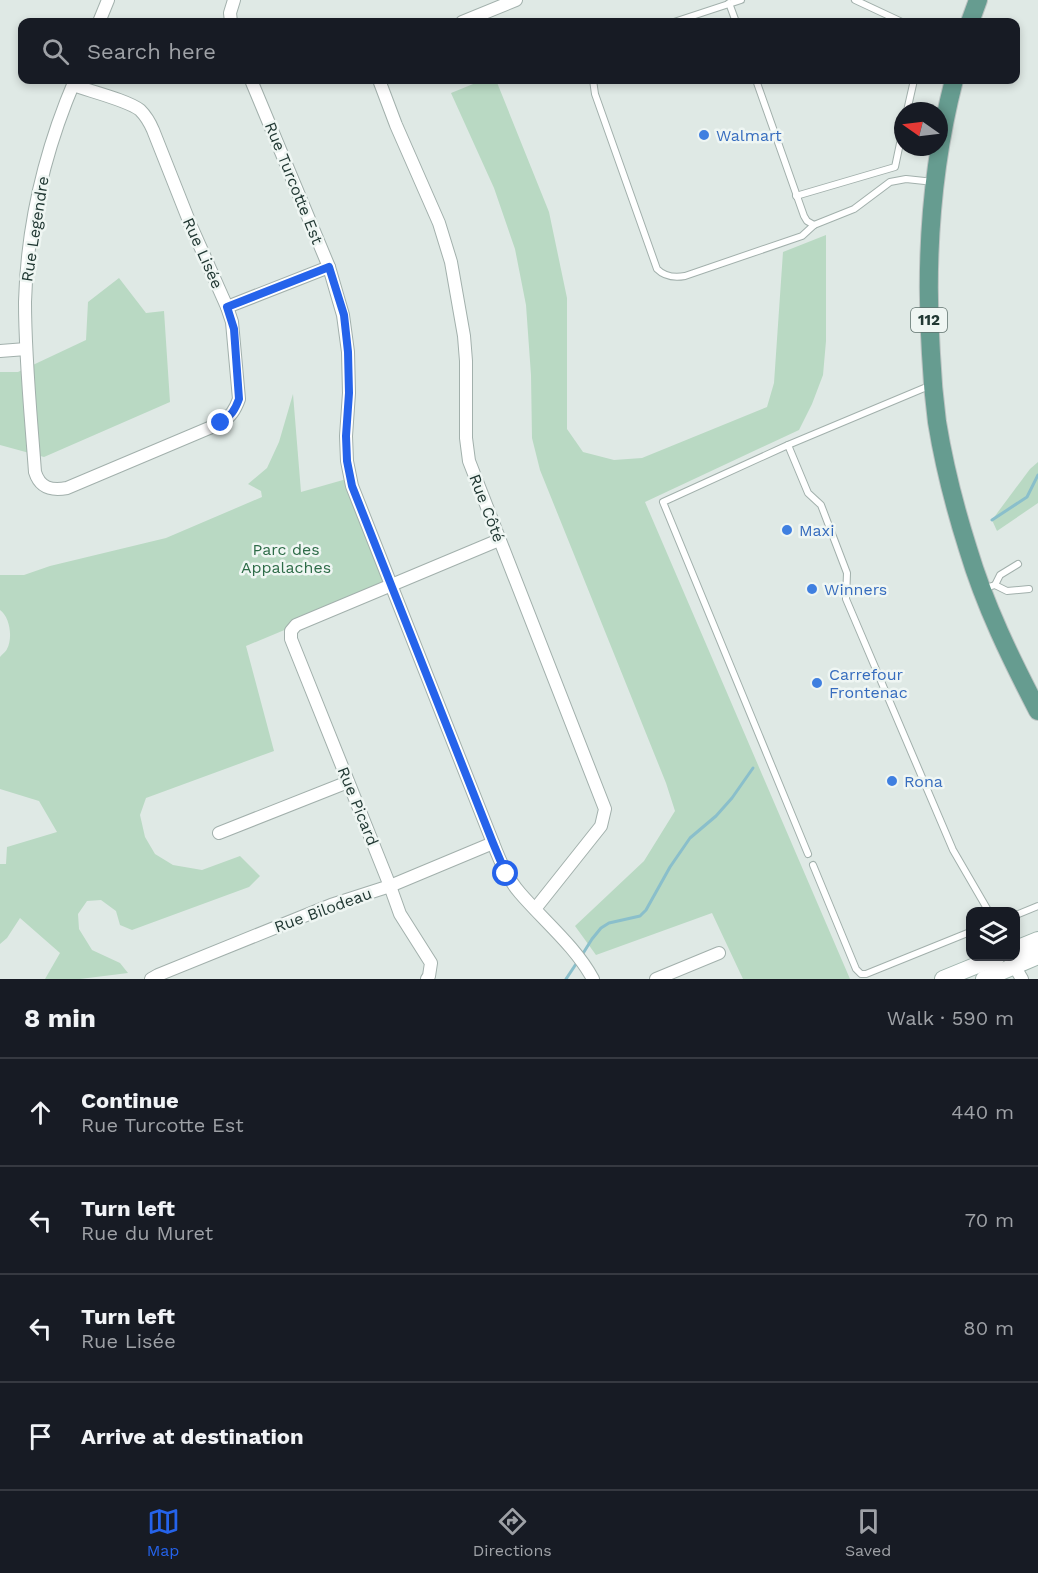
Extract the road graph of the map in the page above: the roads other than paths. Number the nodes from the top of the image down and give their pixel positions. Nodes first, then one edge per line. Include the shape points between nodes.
1 (108, 0) edge
2 (234, 0) edge
3 (516, 0) edge
4 (741, 0) edge
5 (855, 0) edge
6 (978, 0) edge
7 (729, 3) junction
8 (101, 18) edge
9 (231, 18) edge
10 (472, 18) edge
11 (686, 18) edge
12 (735, 18) edge
13 (893, 18) edge
14 (971, 18) edge
15 (73, 84) edge
16 (79, 84) edge
17 (253, 84) edge
18 (381, 84) edge
19 (594, 84) edge
20 (757, 84) edge
21 (913, 84) edge
22 (953, 84) edge
23 (909, 102) edge
24 (897, 156) edge
25 (935, 182) junction
26 (796, 196) junction
27 (814, 225) junction
28 (329, 267) junction
29 (227, 307) junction
30 (26, 349) junction
31 (0, 351) edge
32 (933, 385) junction
33 (788, 445) junction
34 (44, 486) joint
35 (499, 540) junction
36 (1018, 564) dead end
37 (392, 585) junction
38 (989, 587) junction
39 (1029, 589) dead end
40 (1038, 711) edge
41 (348, 782) junction
42 (219, 833) dead end
43 (493, 843) junction
44 (808, 854) dead end
45 (813, 865) dead end
46 (390, 886) junction
47 (1038, 906) edge
48 (985, 907) edge
49 (535, 909) junction
50 (1020, 913) edge
51 (966, 934) edge
52 (1038, 940) edge
53 (719, 953) dead end
54 (1038, 956) edge
55 (986, 961) edge
56 (1015, 963) edge
57 (152, 978) edge
58 (428, 978) edge
59 (593, 979) edge
60 (656, 979) edge
61 (943, 979) edge
62 (984, 979) edge

1 - 8 street
2 - 9 street
3 - 10 street
4 - 7 lane
5 - 13 lane
6 - 14 main road
7 - 11 lane
7 - 12 lane
15 - 30 street, Rue Legendre via 48,155 33,223
16 - 29 street, Rue Lisée via 131,105 147,118
17 - 28 street, Rue Turcotte Est
18 - 35 street, Rue Côté via 440,223 452,262 465,336 467,451
19 - 27 lane via 657,269 662,274 685,276 802,236
20 - 26 lane
21 - 23 lane
22 - 25 main road, 112
24 - 26 lane via 895,167
25 - 27 lane via 890,182 854,209
25 - 32 main road, 112 via 928,280
26 - 27 lane via 807,221
28 - 29 street
28 - 37 street, Rue Turcotte Est via 344,315 348,352 347,461 352,486
29 - 34 street, Rue Lisée via 234,329 239,399 229,418 67,488
30 - 31 street
30 - 34 street, Rue Legendre via 35,472
32 - 33 lane
32 - 38 main road, 112 via 944,460 966,544
33 - 44 lane via 663,502
33 - 48 lane via 808,493 821,505 847,573 846,599 925,785 957,858
35 - 37 street
35 - 49 street, Rue Côté via 605,808 602,826
36 - 38 lane
37 - 41 street, Rue Picard via 296,625 291,631
37 - 43 street, Rue Turcotte Est
38 - 39 lane via 1007,591
38 - 40 main road, 112 via 1006,648
41 - 42 street
41 - 46 street, Rue Picard
43 - 46 street, Rue Bilodeau
43 - 49 street, Rue Turcotte Est via 506,874
45 - 51 lane via 861,974
46 - 57 street, Rue Bilodeau via 331,905
46 - 58 street, Rue Picard via 400,914 431,963
47 - 50 lane
49 - 59 street, Rue Turcotte Est via 580,958
52 - 56 street
53 - 60 street
54 - 56 street
55 - 61 street
56 - 62 street

